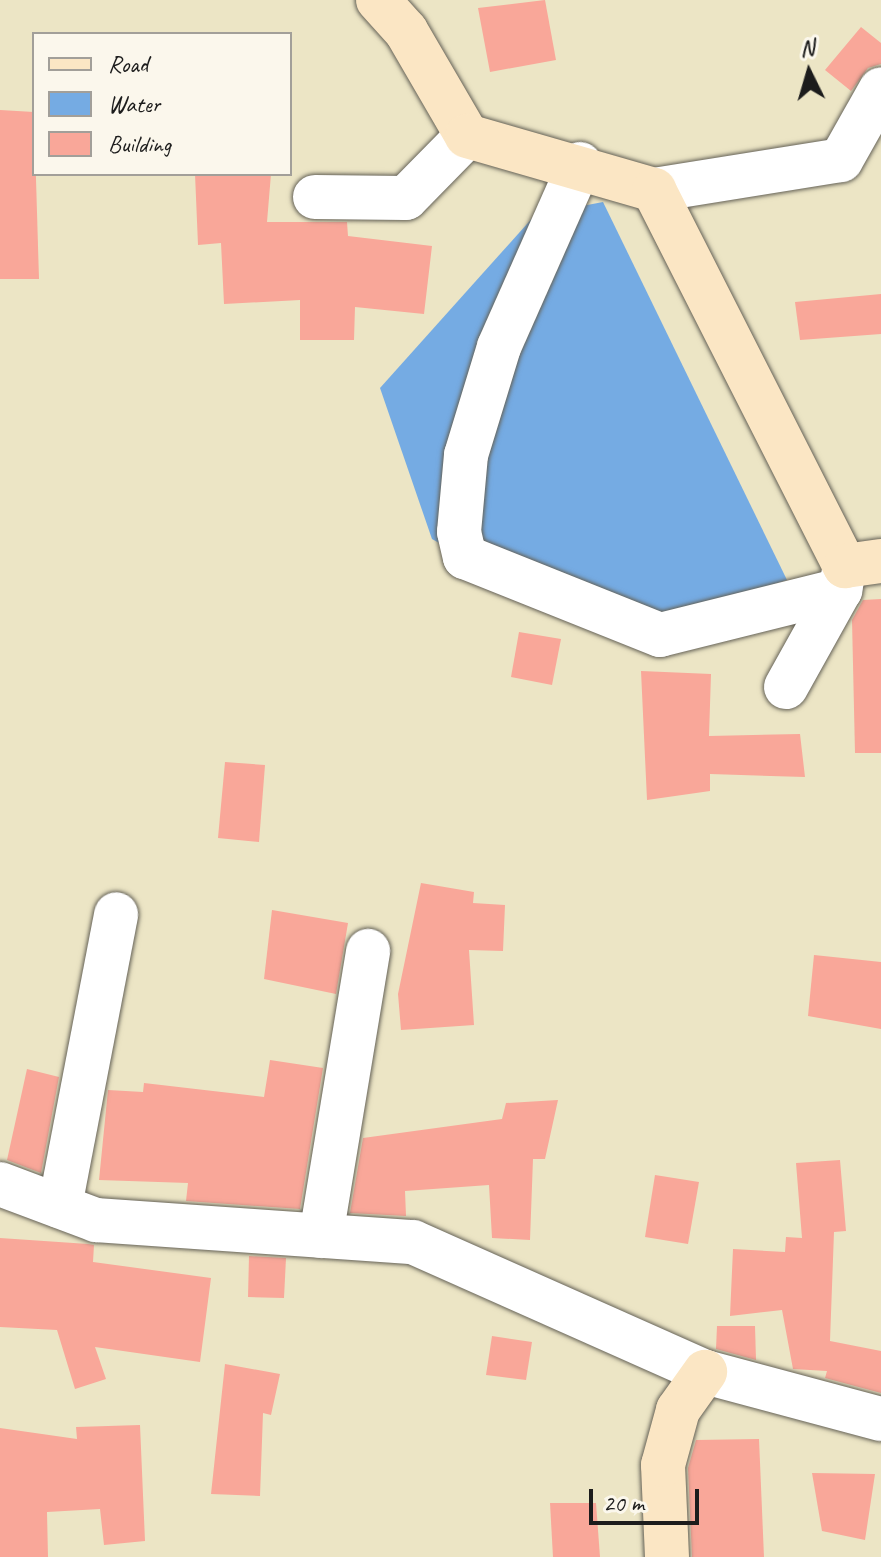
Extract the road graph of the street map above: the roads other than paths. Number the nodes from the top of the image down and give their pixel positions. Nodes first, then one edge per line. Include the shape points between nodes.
1 (378, 0) edge
2 (881, 89) edge
3 (467, 136) junction
4 (580, 164) junction
5 (654, 190) junction
6 (315, 197) dead end
7 (855, 572) edge
8 (786, 687) dead end
9 (116, 914) dead end
10 (368, 951) dead end
11 (0, 1184) edge
12 (60, 1206) junction
13 (321, 1236) junction
14 (705, 1372) junction
15 (881, 1419) edge
16 (667, 1557) edge

1 - 3 street via 406,31
2 - 5 street via 841,160
3 - 4 street
3 - 6 street via 406,198
4 - 5 street
4 - 7 street via 499,347 466,455 459,532 465,557 660,635
5 - 7 street
7 - 8 street
9 - 12 street
10 - 13 street
11 - 12 street
12 - 13 street via 96,1220
13 - 14 street via 413,1242
14 - 15 street
14 - 16 street via 678,1410 663,1465

